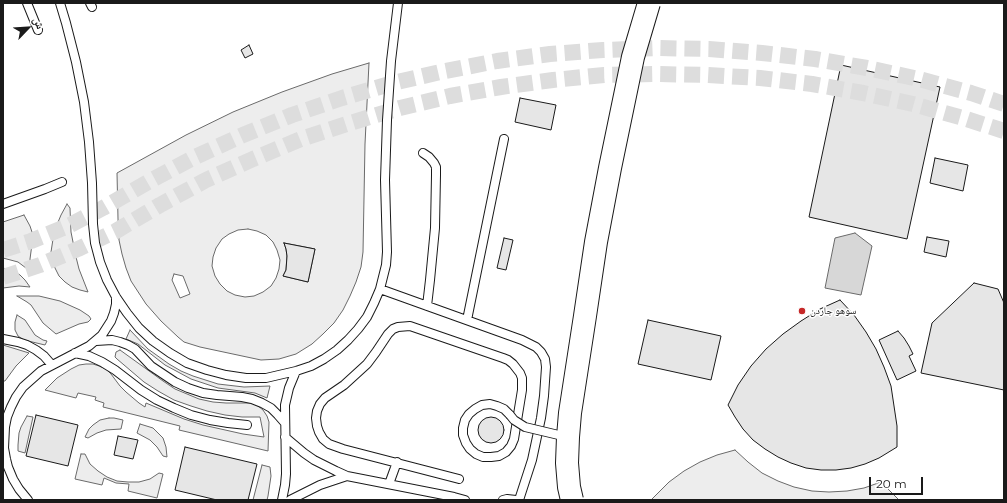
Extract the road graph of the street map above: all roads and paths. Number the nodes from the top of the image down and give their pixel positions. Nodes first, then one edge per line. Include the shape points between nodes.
1 (27, 3) edge
2 (60, 3) edge
3 (398, 3) edge
4 (649, 3) edge
5 (38, 30) dead end
6 (504, 139) dead end
7 (423, 153) dead end
8 (62, 182) dead end
9 (3, 204) edge
10 (380, 289) junction
11 (116, 297) junction
12 (427, 306) junction
13 (467, 320) junction
14 (3, 339) edge
15 (96, 341) junction
16 (75, 353) junction
17 (51, 364) junction
18 (296, 371) junction
19 (285, 424) junction
20 (246, 425) dead end
21 (285, 436) junction
22 (568, 437) junction
23 (397, 462) junction
24 (9, 469) junction
25 (3, 476) edge
26 (348, 476) junction
27 (459, 479) dead end
28 (389, 484) junction
29 (28, 500) edge
30 (282, 500) edge
31 (290, 500) edge
32 (465, 500) edge
33 (503, 500) edge
34 (516, 500) edge
35 (519, 500) edge
36 (572, 500) edge

1 - 5 lane
2 - 11 lane via 84,102 92,183 92,224 100,262
3 - 10 lane via 387,120 387,252
4 - 22 main road, bridge via 633,57 610,168 587,301
6 - 13 lane
7 - 12 lane via 436,167 435,228
8 - 9 lane
10 - 12 lane
10 - 18 lane via 367,317 348,340 324,359
11 - 15 lane via 111,321
11 - 18 lane via 139,328 153,341 188,363 220,374 246,378 266,378
12 - 13 lane
13 - 35 lane via 529,342 536,346 545,359 541,418 532,460
14 - 17 lane via 27,345
15 - 16 lane
15 - 19 lane via 112,340 128,345 151,366 188,388 202,393 247,398 262,403 271,408
16 - 17 lane
16 - 20 lane via 102,362 141,390 174,408 210,420
17 - 24 lane via 31,378 11,407 4,438
18 - 19 lane via 286,397
19 - 21 lane
21 - 26 lane via 314,460
21 - 30 lane via 286,474
22 - 23 lane, bridge via 525,427 514,420 504,409 490,404 482,405 469,414 463,428 466,443 476,454 484,457 499,456 511,446 514,439 522,390 520,373 508,360 404,326 388,334 367,364 344,385 324,398 316,418 316,426 329,444
22 - 36 main road, bridge via 567,463
23 - 27 lane
23 - 28 lane
24 - 25 lane
24 - 29 lane
26 - 28 lane
26 - 31 lane via 320,485
28 - 32 lane
33 - 34 lane

